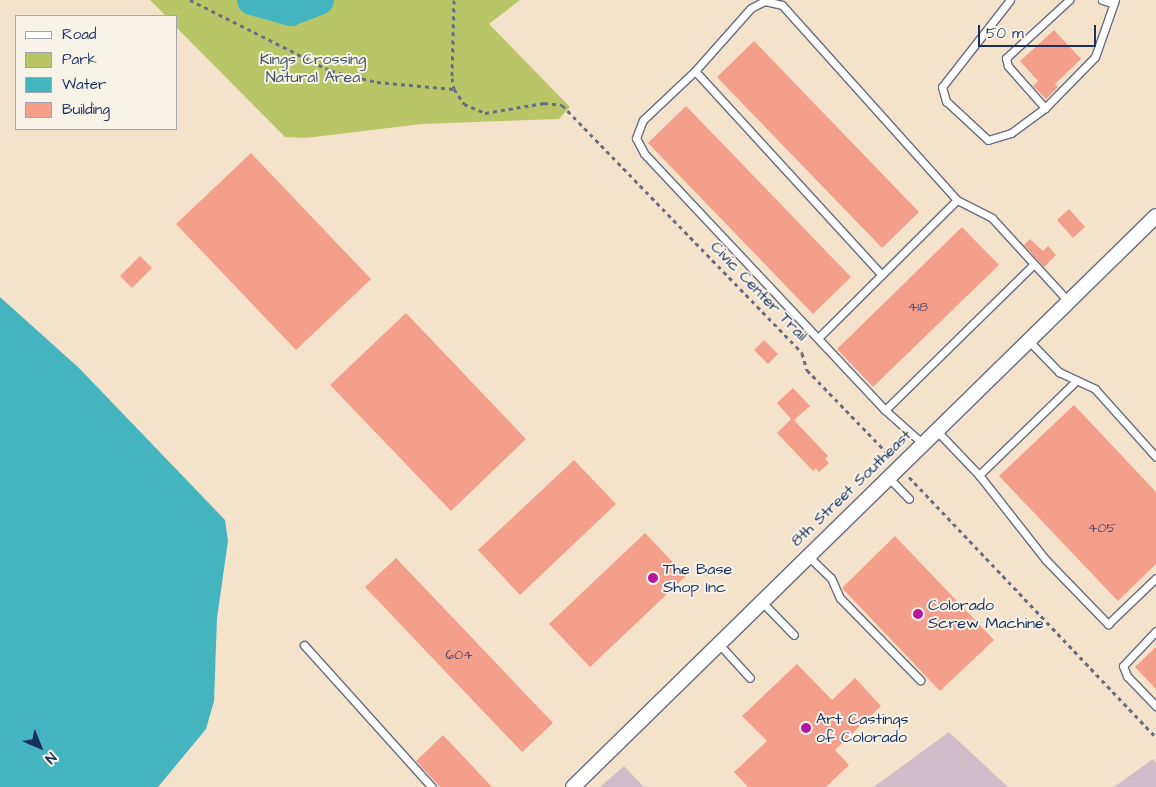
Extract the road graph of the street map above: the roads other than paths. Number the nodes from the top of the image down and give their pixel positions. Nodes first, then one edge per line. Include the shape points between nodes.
1 (1010, 0) edge
2 (1069, 0) edge
3 (1102, 0) edge
4 (1114, 1) edge
5 (695, 71) junction
6 (1046, 108) junction
7 (957, 200) junction
8 (1156, 216) edge
9 (1032, 266) junction
10 (881, 274) junction
11 (1068, 301) junction
12 (819, 337) junction
13 (1028, 340) junction
14 (1077, 380) junction
15 (885, 410) junction
16 (936, 429) junction
17 (922, 443) junction
18 (1156, 457) edge
19 (979, 475) junction
20 (887, 476) junction
21 (909, 499) dead end
22 (807, 555) junction
23 (1156, 578) edge
24 (761, 600) junction
25 (1156, 631) edge
26 (794, 635) dead end
27 (717, 643) junction
28 (304, 645) dead end
29 (750, 678) dead end
30 (920, 680) dead end
31 (1156, 706) edge
32 (432, 787) edge
33 (573, 787) edge

1 - 6 lane via 942,87 946,101 988,140 1011,133
2 - 6 lane via 1006,58 1008,66
3 - 4 lane
4 - 6 lane via 1095,57
5 - 7 lane via 751,8 766,1 782,5
5 - 10 lane
5 - 12 lane via 643,120 636,138 644,153
7 - 9 lane via 992,218
7 - 10 lane
8 - 11 street, 8th Street Southeast
9 - 11 lane
9 - 15 lane
10 - 12 lane
11 - 13 street, 8th Street Southeast
12 - 15 lane
13 - 14 lane via 1059,372
13 - 16 street, 8th Street Southeast
14 - 18 lane via 1095,389
14 - 19 lane
15 - 17 lane
16 - 17 street, 8th Street Southeast
16 - 19 lane
17 - 20 street, 8th Street Southeast
19 - 23 lane via 1046,559 1108,624
20 - 21 lane
20 - 22 street, 8th Street Southeast
22 - 24 street, 8th Street Southeast
22 - 30 lane via 831,578 840,598
24 - 26 lane
24 - 27 street, 8th Street Southeast
25 - 31 lane via 1123,666 1127,676
27 - 29 lane
27 - 33 street, 8th Street Southeast
28 - 32 lane

